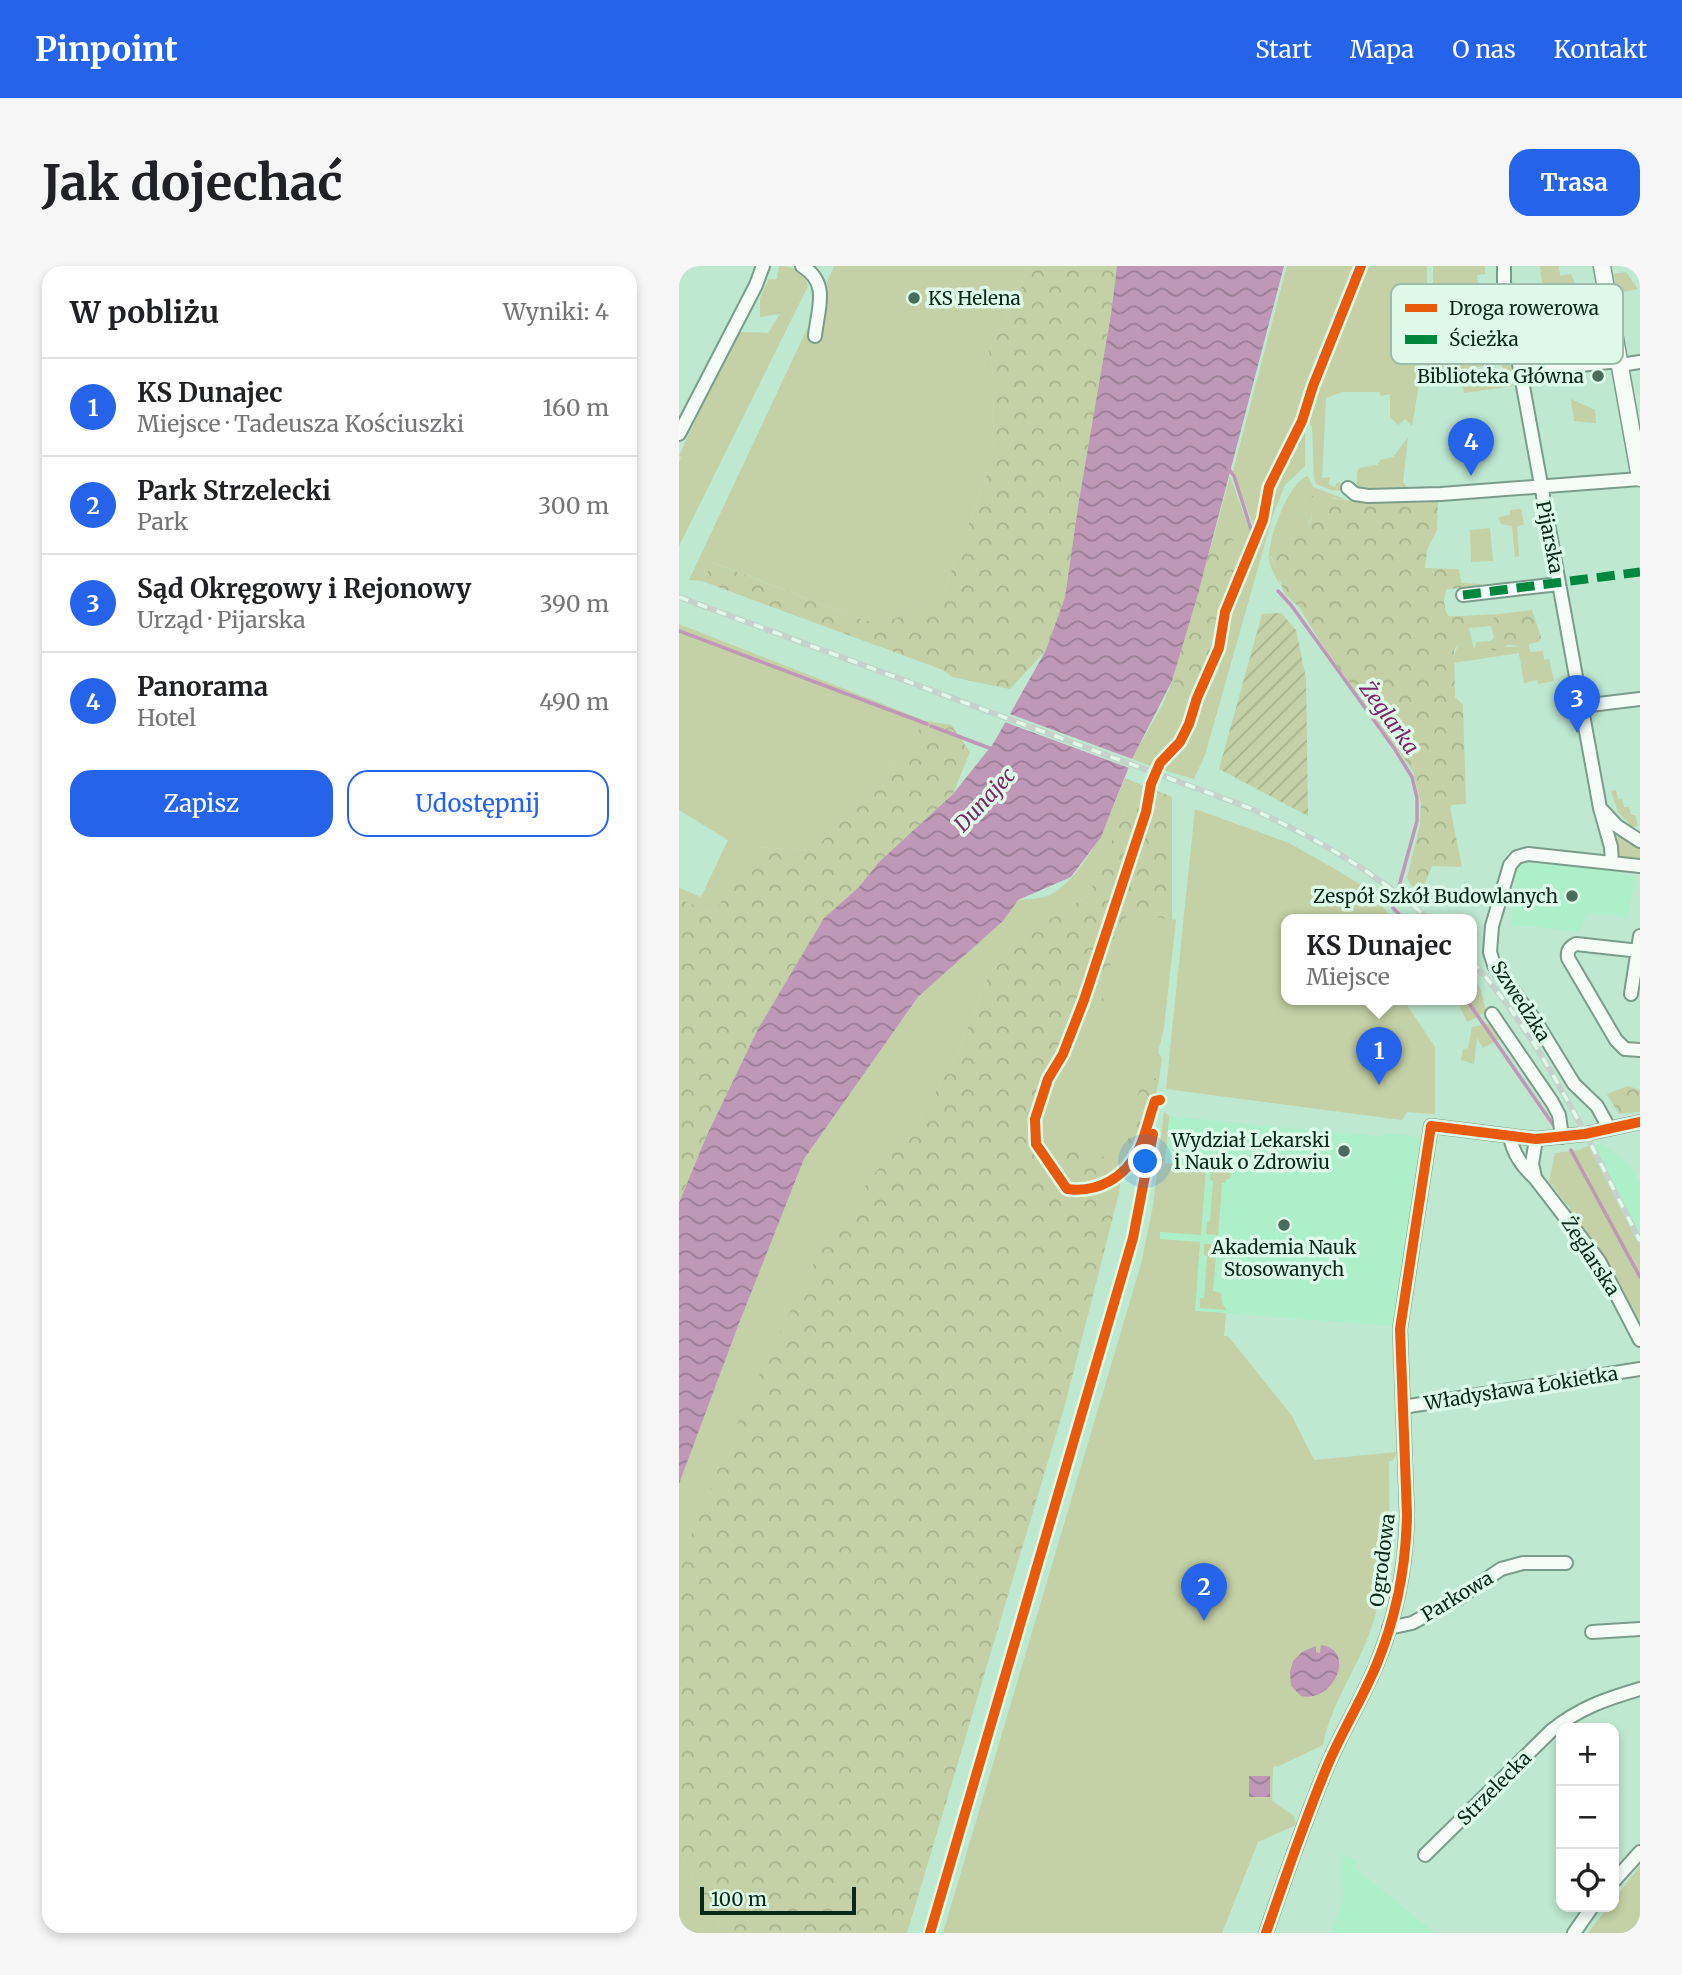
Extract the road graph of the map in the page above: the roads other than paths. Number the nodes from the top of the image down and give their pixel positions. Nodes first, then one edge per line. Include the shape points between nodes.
1 (763, 266) edge
2 (802, 266) edge
3 (1504, 266) edge
4 (1602, 266) edge
5 (1504, 284) edge
6 (1605, 284) edge
7 (815, 336) dead end
8 (1519, 364) edge
9 (1608, 364) edge
10 (1620, 364) edge
11 (1520, 371) junction
12 (679, 434) edge
13 (1640, 479) edge
14 (1541, 487) junction
15 (1348, 488) dead end
16 (1559, 584) junction
17 (1463, 595) dead end
18 (1640, 699) edge
19 (1582, 706) junction
20 (1600, 808) junction
21 (1640, 841) edge
22 (1608, 862) junction
23 (1640, 866) edge
24 (1640, 936) edge
25 (1639, 951) edge
26 (1631, 994) dead end
27 (1492, 1014) dead end
28 (1640, 1050) edge
29 (1640, 1122) edge
30 (1609, 1128) junction
31 (1510, 1136) junction
32 (1562, 1137) junction
33 (1537, 1139) junction
34 (1535, 1178) junction
35 (1640, 1340) edge
36 (1640, 1369) edge
37 (1403, 1407) junction
38 (1566, 1563) dead end
39 (1389, 1628) junction
40 (1640, 1629) edge
41 (1592, 1632) dead end
42 (1640, 1689) edge
43 (1640, 1852) edge
44 (1425, 1855) dead end
45 (1619, 1875) edge
46 (1589, 1912) edge
47 (1266, 1933) edge
48 (1574, 1933) edge

1 - 12 street
2 - 7 street via 819,282
3 - 5 street, Pijarska
4 - 6 street
8 - 11 street, Pijarska
9 - 11 street
10 - 13 street
11 - 14 street, Pijarska
13 - 14 street
14 - 15 street via 1368,496
14 - 16 street, Pijarska
16 - 17 street
16 - 19 street, Pijarska
18 - 19 street
19 - 20 street, Pijarska
20 - 21 street
20 - 22 street, Pijarska via 1611,847
22 - 23 street, Szwedzka
22 - 30 street, Szwedzka via 1517,857 1510,865 1490,943 1501,976
24 - 25 street
25 - 26 street
25 - 28 street via 1576,944 1568,958 1616,1040 1625,1049
27 - 32 street, Szwedzka via 1552,1102
29 - 30 street
30 - 32 street
31 - 33 street
31 - 34 street, Żeglarska via 1512,1149
31 - 37 street, Ogrodowa via 1431,1126 1401,1311
32 - 33 street
33 - 34 street via 1532,1164
34 - 35 street, Żeglarska via 1599,1261
36 - 37 street, Władysława Łokietka
37 - 39 street, Ogrodowa via 1406,1542
38 - 39 street, Parkowa via 1523,1563 1501,1569 1412,1623
39 - 47 street, Ogrodowa via 1376,1666 1329,1761
40 - 41 street
42 - 44 street, Strzelecka via 1599,1701 1570,1716
43 - 45 street
46 - 48 street

